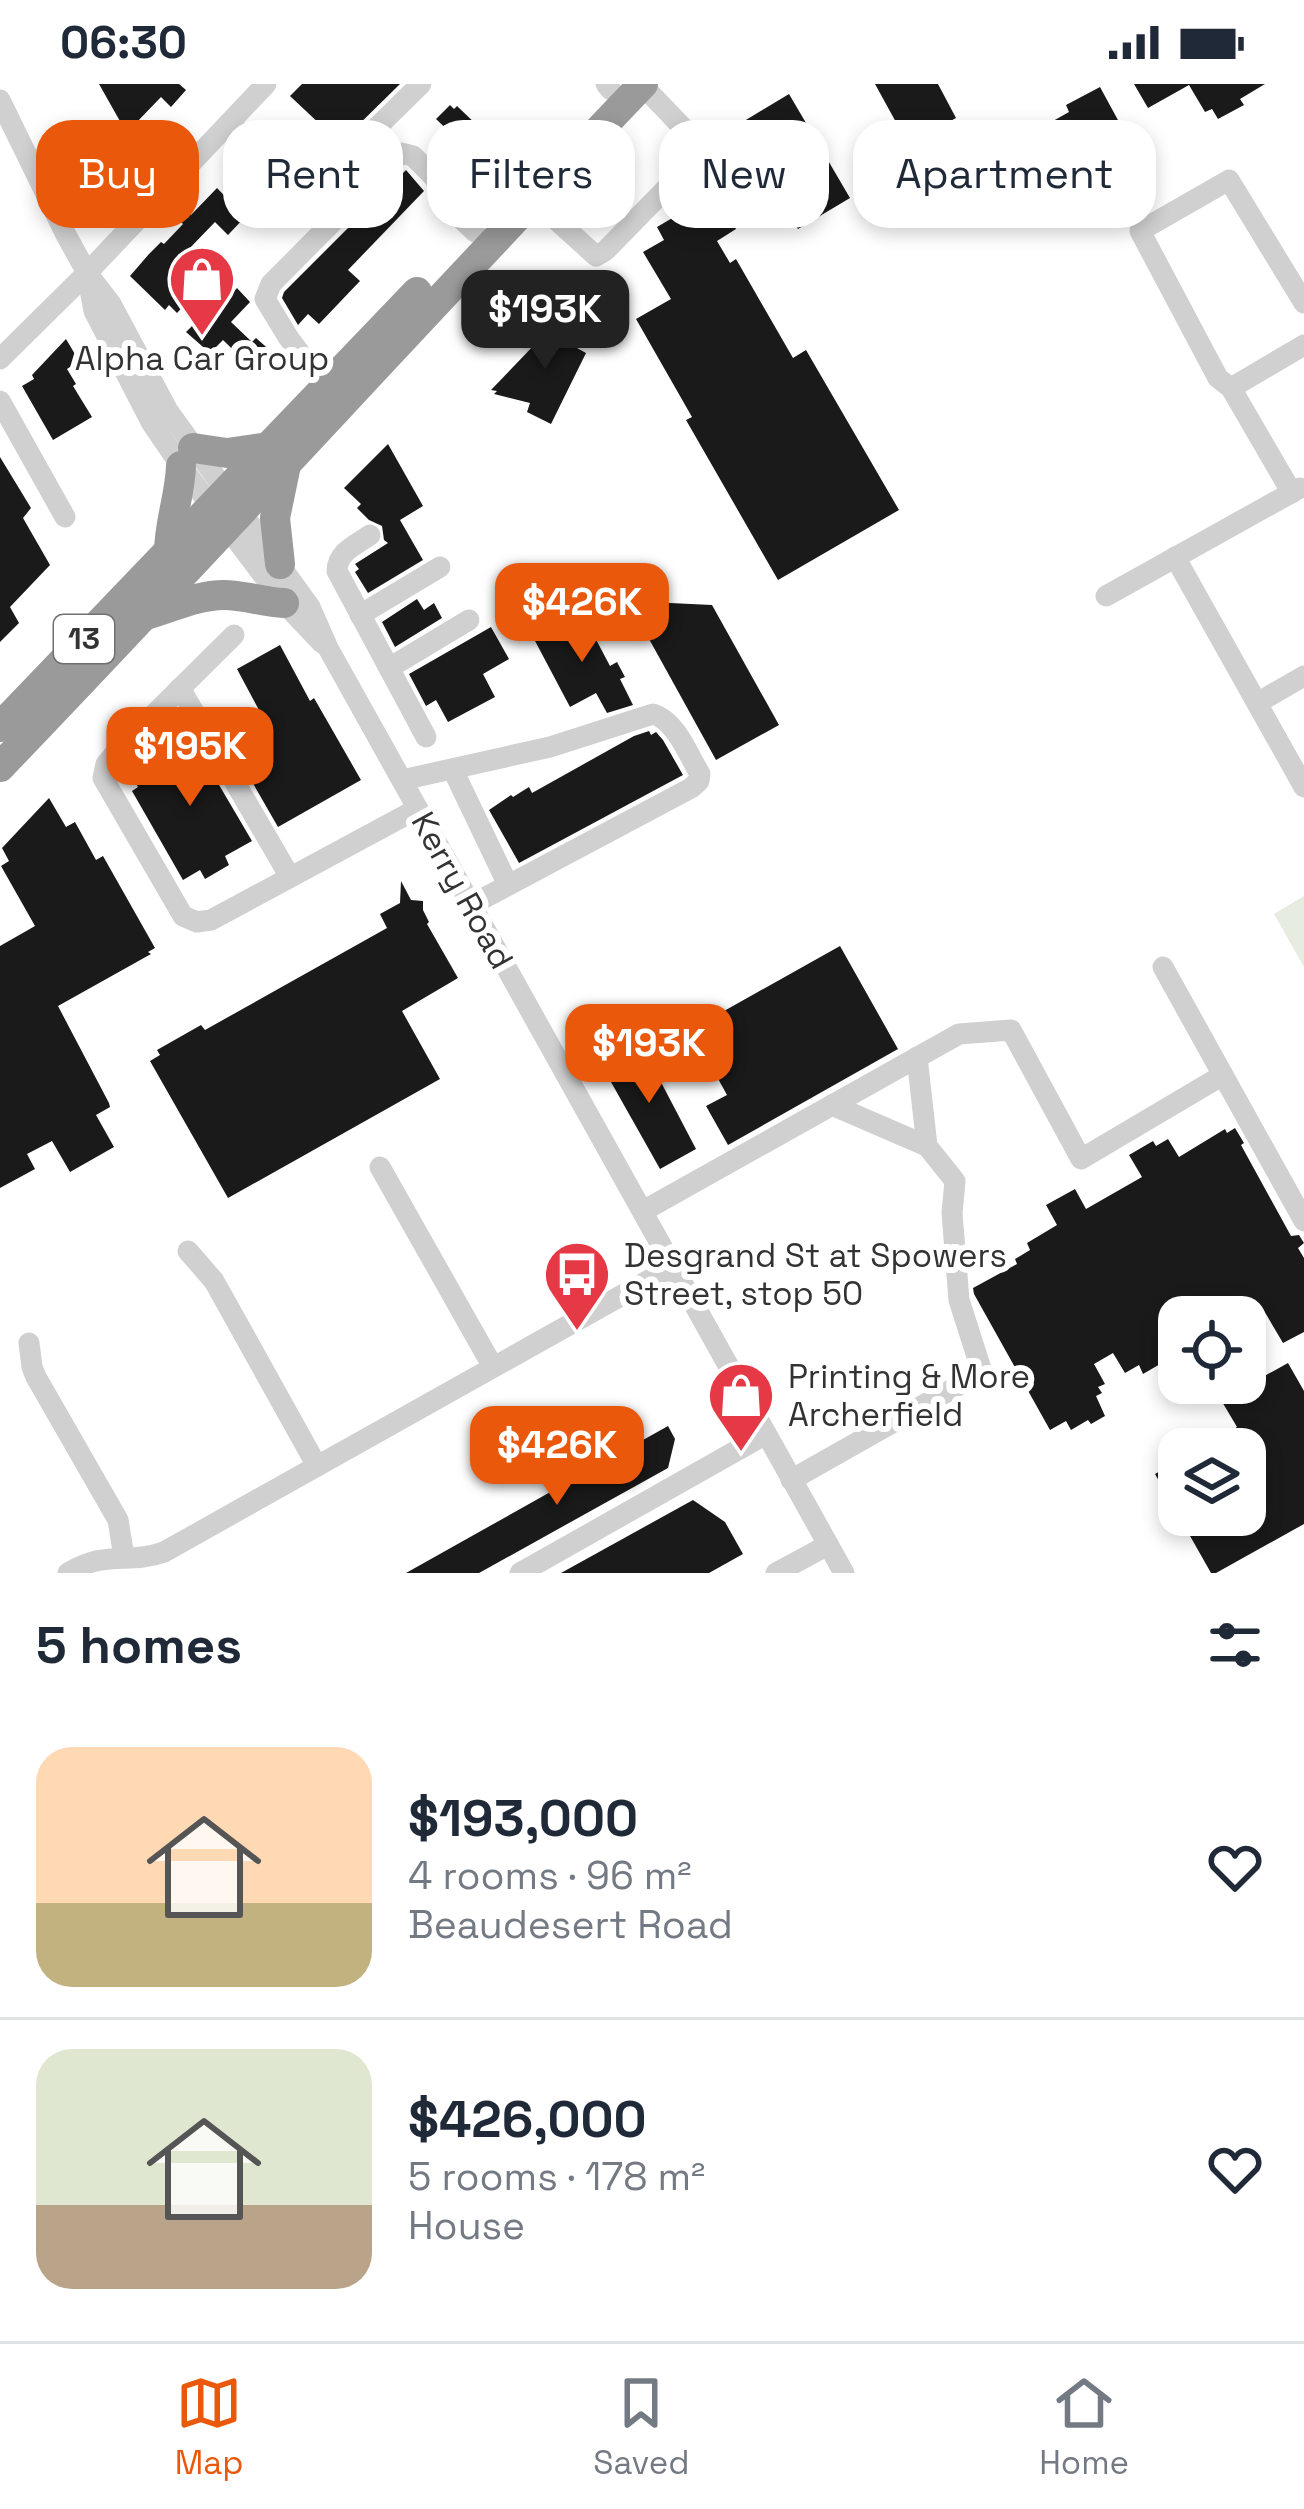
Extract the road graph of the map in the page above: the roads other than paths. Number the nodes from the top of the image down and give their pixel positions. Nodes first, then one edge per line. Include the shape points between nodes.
1 (266, 84) edge
2 (421, 84) edge
3 (643, 85) edge
4 (611, 86) edge
5 (0, 100) edge
6 (232, 120) edge
7 (384, 120) edge
8 (609, 120) edge
9 (223, 129) edge
10 (635, 219) edge
11 (504, 228) edge
12 (565, 228) edge
13 (626, 228) edge
14 (475, 232) junction
15 (87, 273) junction
16 (1304, 303) edge
17 (1304, 346) edge
18 (0, 359) edge
19 (326, 388) junction
20 (1231, 388) junction
21 (0, 401) edge
22 (278, 456) junction
23 (187, 457) junction
24 (1298, 489) edge
25 (226, 510) junction
26 (65, 517) dead end
27 (370, 535) dead end
28 (169, 552) junction
29 (1175, 557) junction
30 (280, 564) junction
31 (440, 567) dead end
32 (1106, 596) dead end
33 (284, 603) junction
34 (146, 615) junction
35 (360, 615) junction
36 (469, 620) dead end
37 (234, 635) dead end
38 (376, 645) junction
39 (332, 655) junction
40 (389, 668) junction
41 (1304, 676) edge
42 (180, 688) junction
43 (1257, 703) junction
44 (0, 727) edge
45 (426, 736) dead end
46 (0, 766) edge
47 (453, 770) junction
48 (402, 780) junction
49 (1304, 787) edge
50 (417, 808) junction
51 (290, 877) junction
52 (508, 885) junction
53 (471, 905) junction
54 (1163, 968) dead end
55 (917, 1057) junction
56 (1223, 1076) junction
57 (832, 1105) junction
58 (926, 1146) junction
59 (380, 1167) dead end
60 (643, 1211) junction
61 (1304, 1221) edge
62 (188, 1251) dead end
63 (674, 1266) junction
64 (29, 1343) dead end
65 (493, 1367) junction
66 (766, 1434) junction
67 (317, 1466) junction
68 (791, 1480) junction
69 (828, 1545) junction
70 (124, 1557) junction
71 (68, 1573) edge
72 (520, 1573) edge
73 (776, 1573) edge
74 (844, 1573) edge

1 - 6 street
2 - 7 street
3 - 8 highway, 13
3 - 10 street via 699,146
4 - 14 highway, 13
5 - 15 street, Kerry Road
9 - 15 street
11 - 22 highway, 13
12 - 13 street via 596,256
14 - 19 highway, 13
14 - 19 street via 434,177 401,153 271,284 265,299
15 - 18 street
15 - 23 street, Kerry Road via 112,304
16 - 20 street via 1229,180 1140,231 1218,378
17 - 20 street
19 - 22 highway, 13
20 - 24 street
21 - 26 street
22 - 23 highway
22 - 25 highway, 13
22 - 30 highway
23 - 25 street, Kerry Road
23 - 28 highway
24 - 29 street
25 - 28 highway, 13
25 - 30 street, Kerry Road
25 - 33 street, Kerry Road
25 - 34 highway, 13
27 - 35 street via 337,562
28 - 44 highway, 13
29 - 32 street
29 - 43 street
30 - 39 street, Kerry Road
31 - 35 street
33 - 34 highway via 215,595
33 - 39 street, Kerry Road
34 - 46 highway, 13
35 - 38 street
36 - 40 street
37 - 42 street
38 - 39 street
38 - 40 street
39 - 48 street, Kerry Road
40 - 45 street
41 - 43 street
42 - 51 street
42 - 51 street via 117,751 103,778 183,916 211,920
43 - 49 street
47 - 48 street
47 - 52 street
47 - 52 street via 652,714 670,724 700,774 691,788
48 - 50 street, Kerry Road
50 - 51 street
50 - 53 street, Kerry Road
52 - 53 street
53 - 60 street, Kerry Road
54 - 56 street
55 - 56 street via 958,1034 1011,1030 1081,1159
55 - 57 street
55 - 58 street
56 - 61 street
57 - 58 street
57 - 60 street
58 - 68 street via 955,1181 959,1300 982,1372
59 - 65 street
60 - 63 street, Kerry Road
62 - 67 street via 214,1281
63 - 65 street
63 - 66 street, Kerry Road
64 - 70 street via 36,1377 121,1526
65 - 67 street
66 - 68 street, Kerry Road
66 - 72 street
67 - 70 street via 164,1552
68 - 69 street, Kerry Road
69 - 73 street
69 - 74 street, Kerry Road
70 - 71 street via 91,1560

